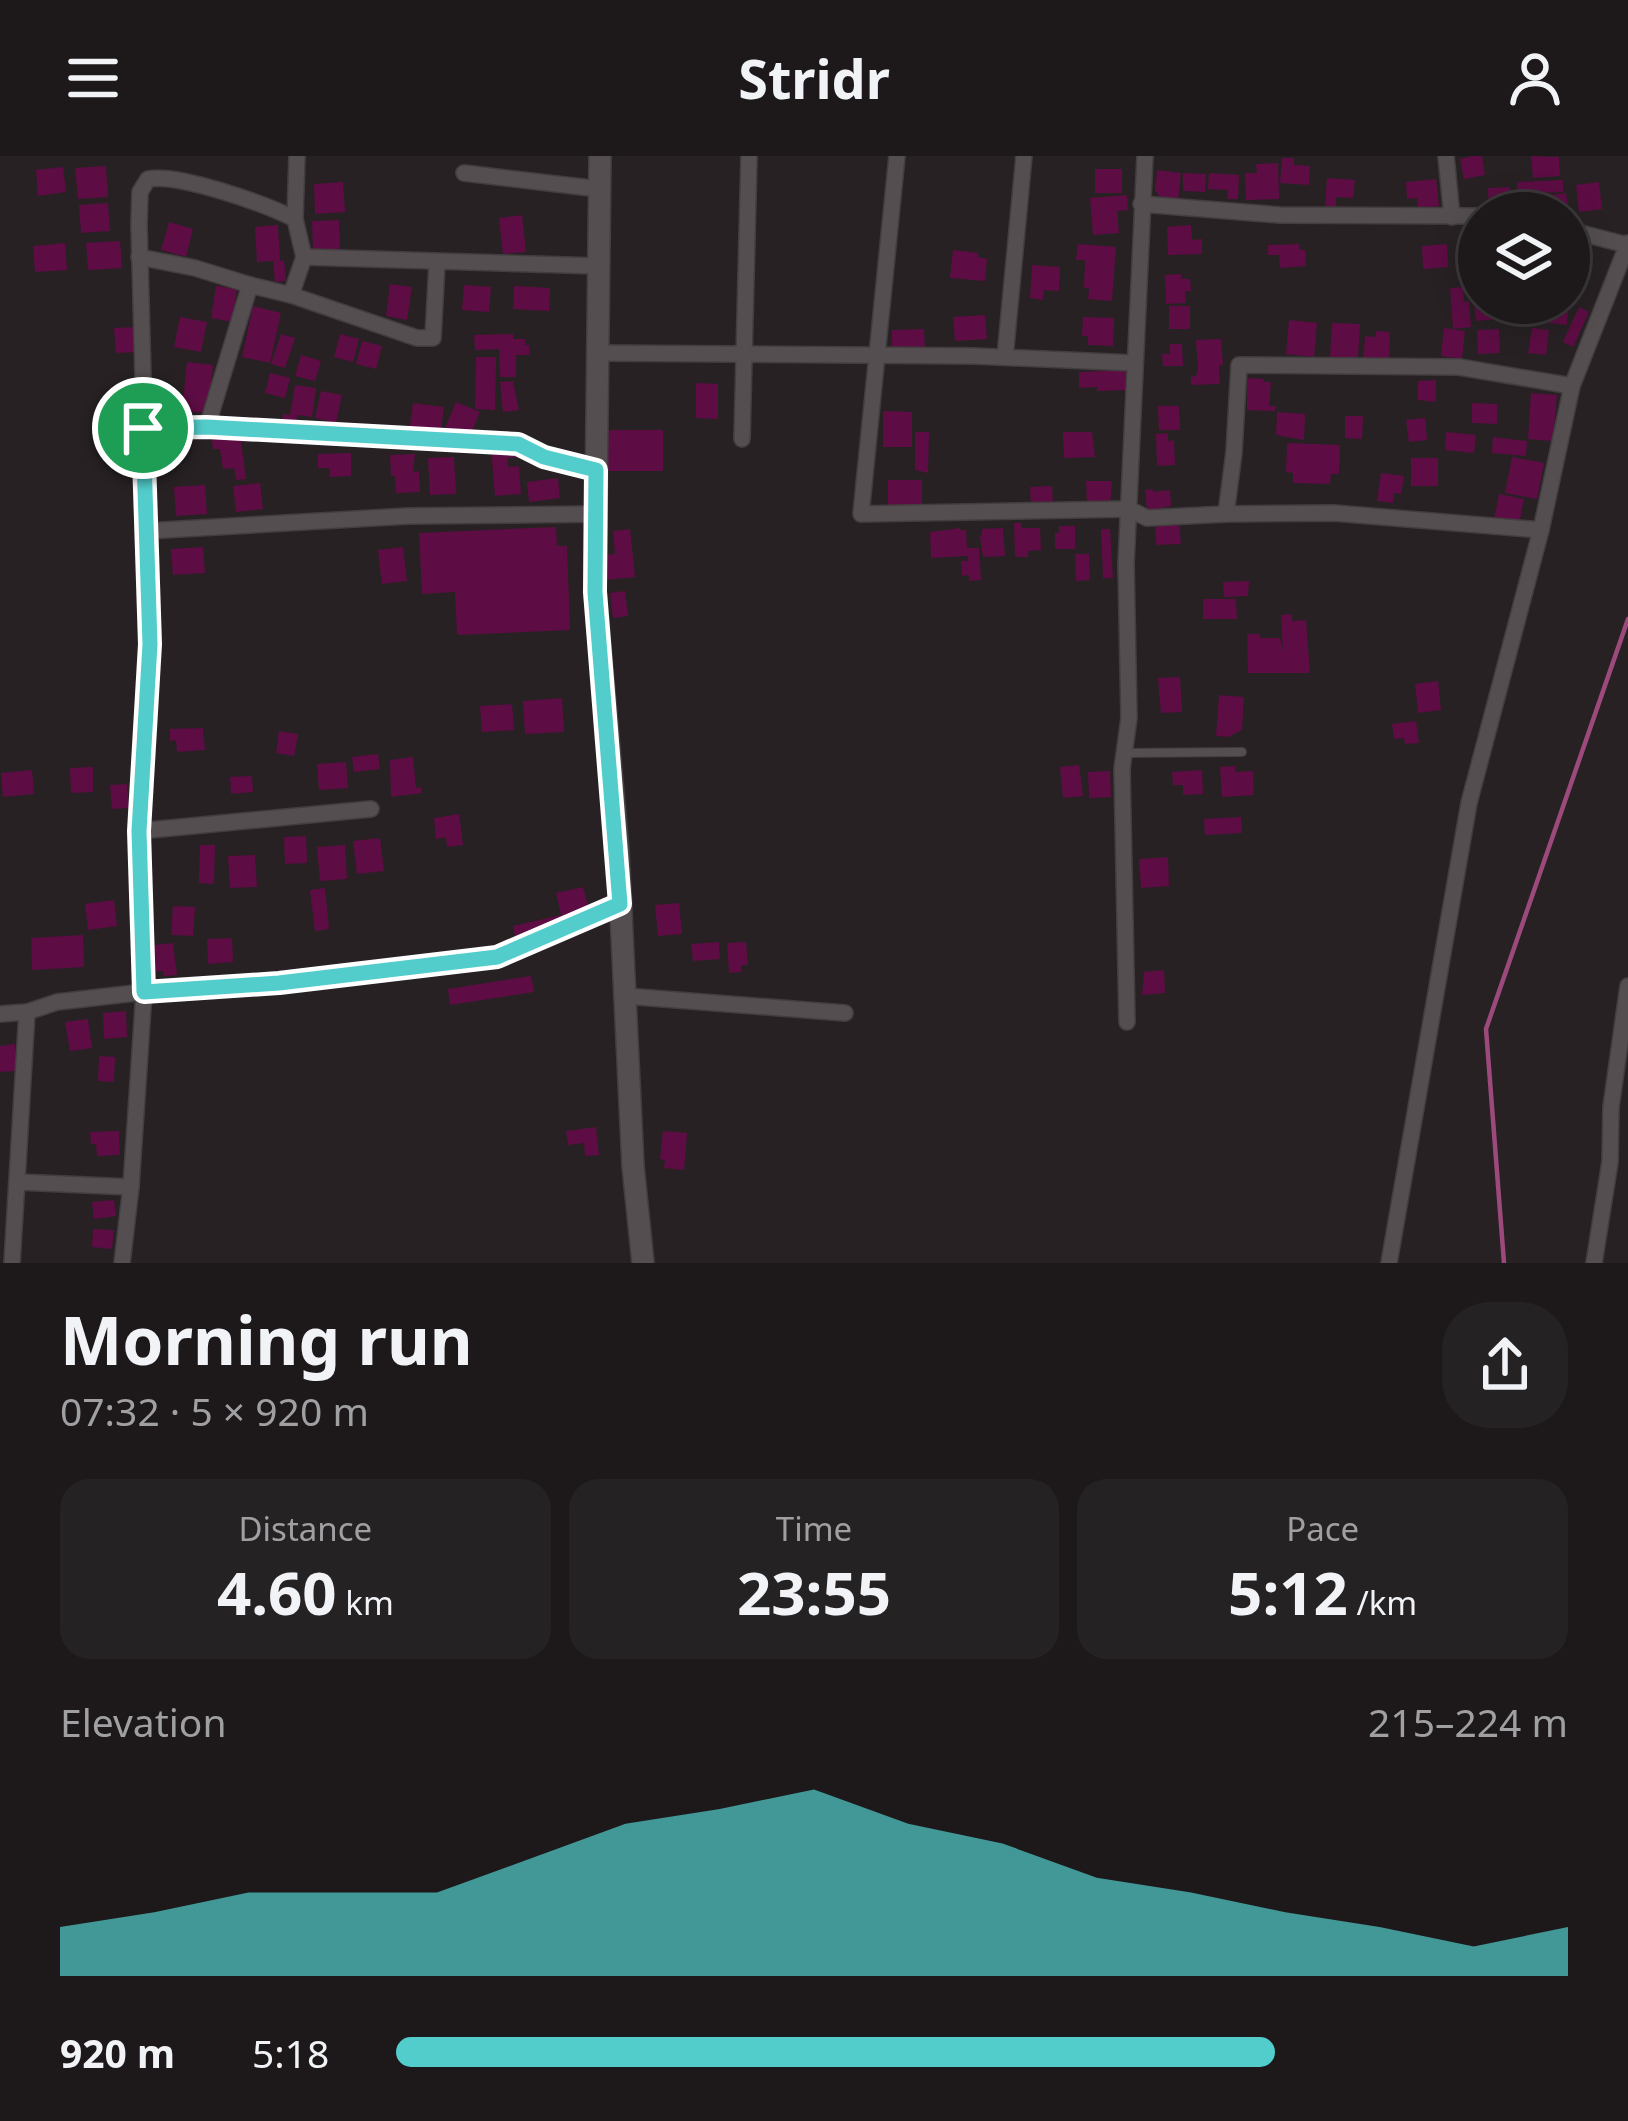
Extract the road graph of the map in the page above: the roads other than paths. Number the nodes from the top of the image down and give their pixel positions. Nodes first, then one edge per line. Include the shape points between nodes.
1 (297, 156) edge
2 (600, 156) edge
3 (749, 156) edge
4 (897, 156) edge
5 (1024, 156) edge
6 (1145, 156) edge
7 (1446, 156) edge
8 (464, 173) dead end
9 (599, 189) junction
10 (1141, 204) junction
11 (1452, 217) junction
12 (1458, 217) edge
13 (295, 219) junction
14 (1590, 235) edge
15 (1628, 244) edge
16 (140, 257) junction
17 (304, 257) junction
18 (437, 263) junction
19 (598, 266) junction
20 (250, 285) junction
21 (291, 295) junction
22 (745, 352) junction
23 (598, 353) junction
24 (878, 355) junction
25 (1005, 357) junction
26 (1134, 363) junction
27 (1572, 386) junction
28 (207, 427) junction
29 (143, 428) junction
30 (742, 439) dead end
31 (596, 470) junction
32 (1129, 509) junction
33 (596, 514) junction
34 (1226, 514) junction
35 (1541, 530) junction
36 (146, 531) junction
37 (1242, 752) dead end
38 (1124, 753) junction
39 (370, 809) dead end
40 (139, 831) junction
41 (620, 904) junction
42 (1628, 986) edge
43 (144, 992) junction
44 (625, 996) junction
45 (28, 1012) junction
46 (845, 1012) dead end
47 (0, 1014) edge
48 (1127, 1022) dead end
49 (18, 1182) junction
50 (131, 1187) junction
51 (12, 1263) edge
52 (122, 1263) edge
53 (643, 1263) edge
54 (1389, 1263) edge
55 (1594, 1263) edge

1 - 13 street
2 - 9 street
3 - 22 street
4 - 24 street
5 - 25 street
6 - 10 street
7 - 11 street
8 - 9 street
9 - 19 street
10 - 11 street
10 - 26 street
11 - 12 street
13 - 16 street via 168,177 148,179 140,192
13 - 17 street
14 - 15 street
15 - 27 street
16 - 20 street
16 - 29 street
17 - 18 street
17 - 21 street
18 - 19 street
18 - 21 street via 433,338
19 - 23 street
20 - 21 street
20 - 28 street
22 - 23 street
22 - 24 street
22 - 30 street
23 - 31 street
24 - 25 street
24 - 32 street via 861,514
25 - 26 street
26 - 32 street
27 - 34 street via 1459,368 1239,365
27 - 35 street
28 - 29 street
28 - 31 street via 518,444
29 - 36 street
31 - 33 street
32 - 34 street via 1148,518
32 - 38 street
33 - 36 street
33 - 41 street
34 - 35 street via 1334,513
35 - 54 street via 1468,803
36 - 40 street via 150,644
37 - 38 lane
38 - 48 street
39 - 40 street
40 - 43 street
41 - 43 street via 497,957
41 - 44 street
42 - 55 street
43 - 45 street
43 - 50 street
44 - 46 street
44 - 53 street
45 - 47 street
45 - 49 street
49 - 50 street
49 - 51 street
50 - 52 street

